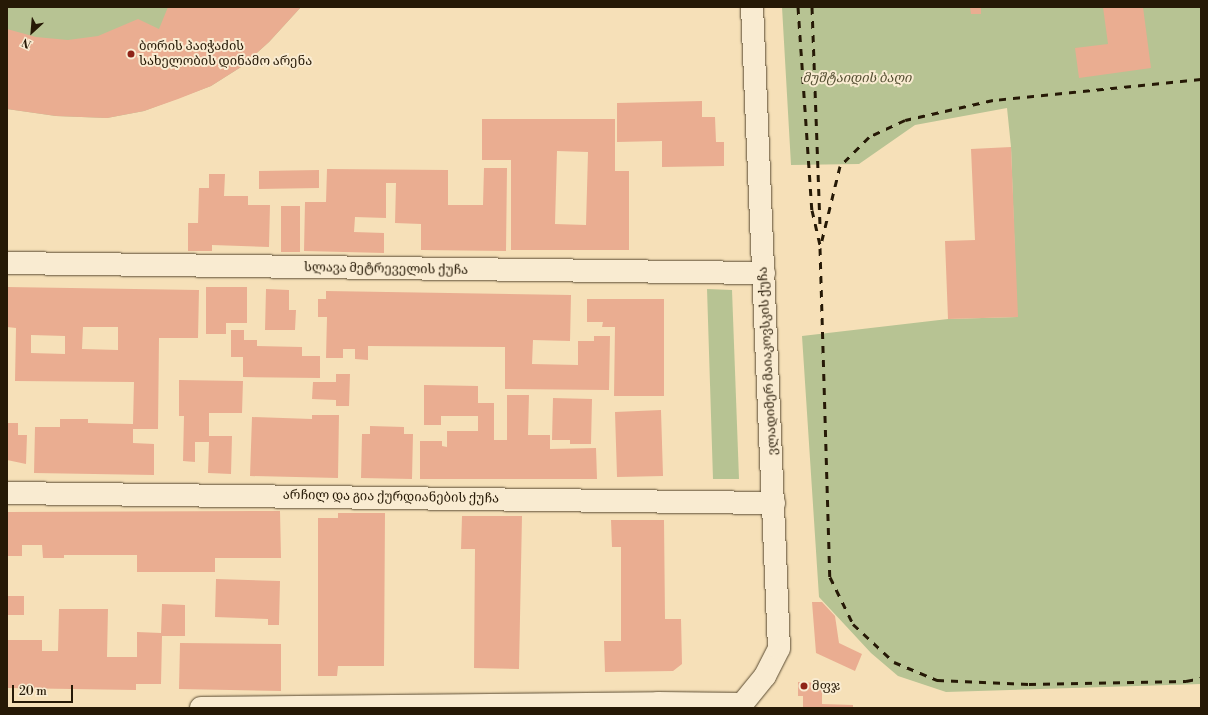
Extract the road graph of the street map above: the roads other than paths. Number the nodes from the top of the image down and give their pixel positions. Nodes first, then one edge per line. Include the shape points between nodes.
1 (752, 7) edge
2 (7, 263) edge
3 (764, 273) junction
4 (7, 493) edge
5 (774, 503) junction
6 (741, 706) edge
7 (201, 708) edge

1 - 3 street, ვლადიმერ მაიაკოვსკის ქუჩა
2 - 3 street, სლავა მეტრეველის ქუჩა
3 - 5 street, ვლადიმერ მაიაკოვსკის ქუჩა
4 - 5 street, არჩილ და გია ქურდიანების ქუჩა
5 - 6 street, ვლადიმერ მაიაკოვსკის ქუჩა via 779,648 765,676
6 - 7 street via 658,703

